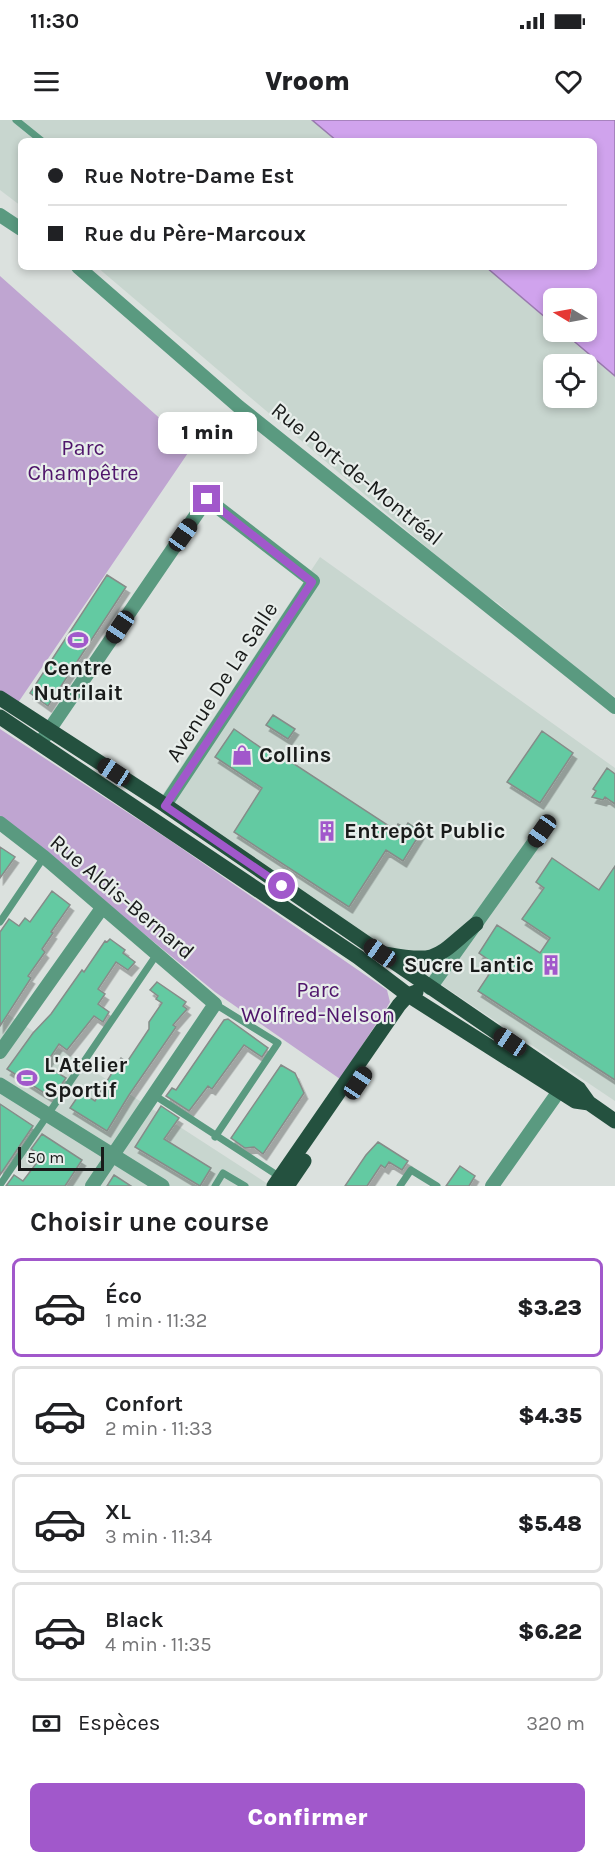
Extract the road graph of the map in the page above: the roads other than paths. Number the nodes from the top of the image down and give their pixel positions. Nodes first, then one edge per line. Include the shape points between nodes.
1 (16, 120) edge
2 (38, 138) edge
3 (0, 215) edge
4 (18, 227) edge
5 (81, 270) edge
6 (0, 698) edge
7 (615, 707) edge
8 (0, 717) edge
9 (49, 730) junction
10 (40, 744) junction
11 (165, 806) junction
12 (0, 823) edge
13 (542, 831) dead end
14 (44, 857) junction
15 (102, 908) junction
16 (0, 922) edge
17 (476, 924) junction
18 (380, 953) junction
19 (157, 954) junction
20 (430, 988) junction
21 (412, 997) junction
22 (215, 1004) junction
23 (0, 1053) edge
24 (0, 1085) edge
25 (559, 1091) junction
26 (154, 1095) junction
27 (589, 1103) junction
28 (49, 1114) junction
29 (615, 1121) edge
30 (215, 1137) junction
31 (113, 1155) junction
32 (280, 1183) edge
33 (0, 1185) edge
34 (219, 1185) edge
35 (92, 1186) edge
36 (162, 1186) edge
37 (245, 1186) edge
38 (400, 1186) edge
39 (436, 1186) edge
40 (492, 1186) edge

1 - 2 lane
3 - 4 street
5 - 7 street, Rue Port-de-Montréal via 239,407
6 - 9 main road
8 - 10 main road
9 - 10 street
9 - 11 main road
9 - 11 street, Avenue De La Salle via 207,499 312,582
10 - 21 main road
11 - 18 main road
12 - 14 street, Rue Aldis-Bernard
13 - 17 street
14 - 15 street, Rue Aldis-Bernard
14 - 16 lane
15 - 19 street, Rue Aldis-Bernard
15 - 23 street
17 - 18 main road via 428,960
17 - 20 street
18 - 20 main road
19 - 22 street, Rue Aldis-Bernard
19 - 28 lane
20 - 21 main road
20 - 27 main road via 579,1089
21 - 25 main road
21 - 32 main road
22 - 26 street
22 - 30 lane via 278,1043
24 - 28 street
25 - 27 main road via 575,1101
25 - 40 street
26 - 30 lane
26 - 31 street
27 - 29 main road
28 - 31 street
28 - 33 lane
30 - 32 lane
31 - 35 street
31 - 36 street
34 - 37 lane via 223,1173
38 - 39 lane via 411,1170

